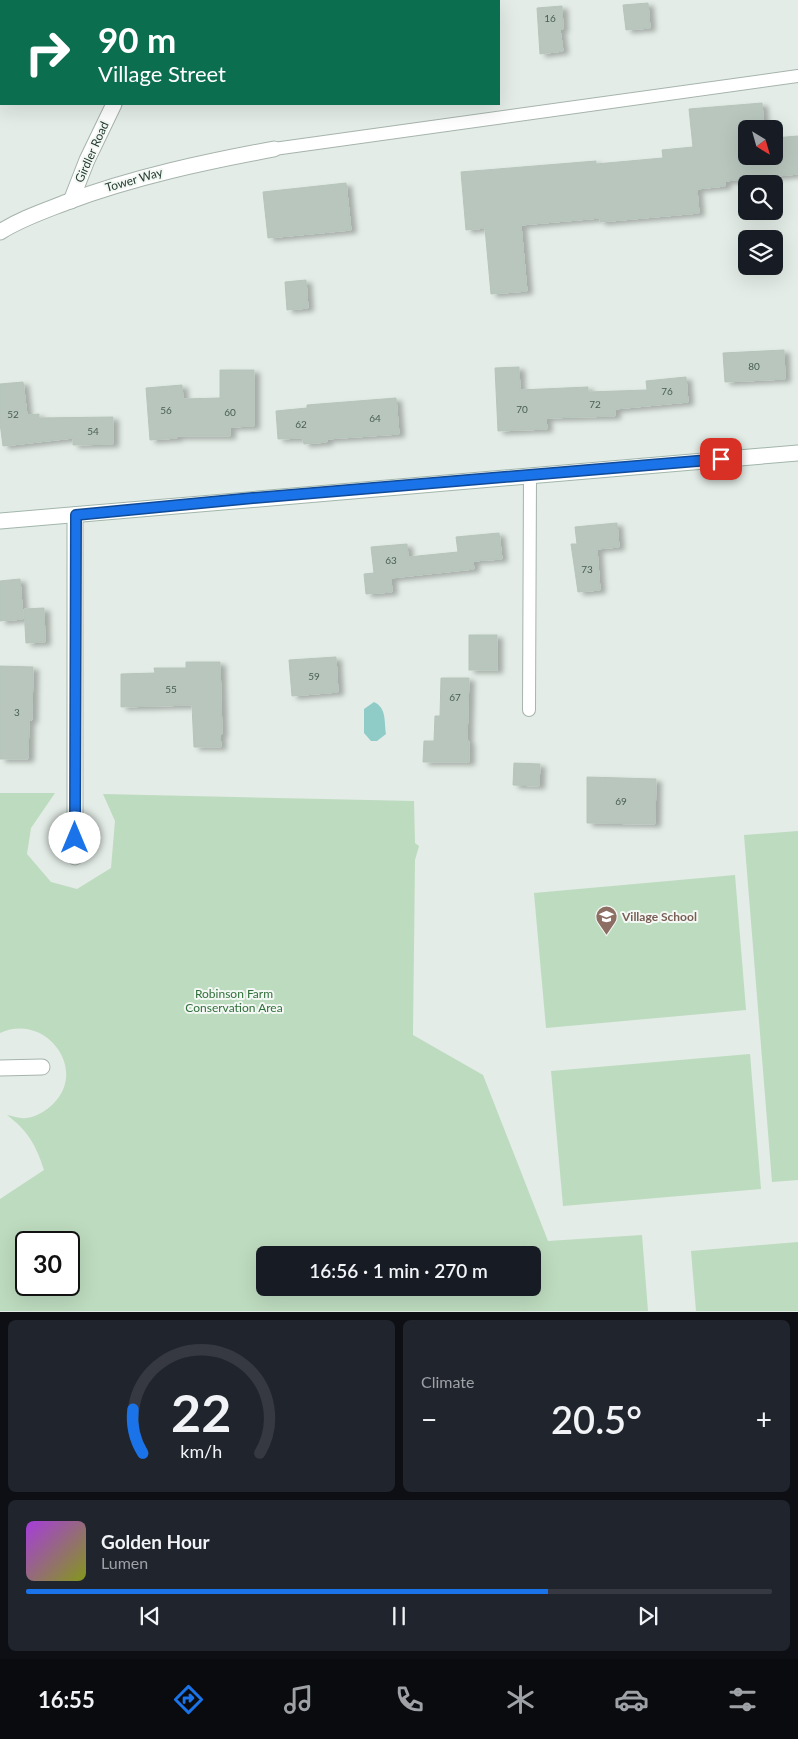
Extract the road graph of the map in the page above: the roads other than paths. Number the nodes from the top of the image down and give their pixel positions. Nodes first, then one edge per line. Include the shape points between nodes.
1 (798, 76) edge
2 (114, 105) edge
3 (274, 149) joint
4 (71, 201) junction
5 (0, 232) edge
6 (798, 453) edge
7 (530, 475) junction
8 (76, 515) junction
9 (0, 521) edge
10 (528, 710) dead end
11 (75, 858) dead end
12 (42, 1067) dead end
13 (0, 1068) edge

1 - 3 lane
2 - 4 main road, Girdler Road
3 - 4 main road, Tower Way via 159,173
4 - 5 main road, Tower Way
6 - 7 main road
7 - 8 main road
7 - 10 lane
8 - 9 main road
8 - 11 main road
12 - 13 main road

